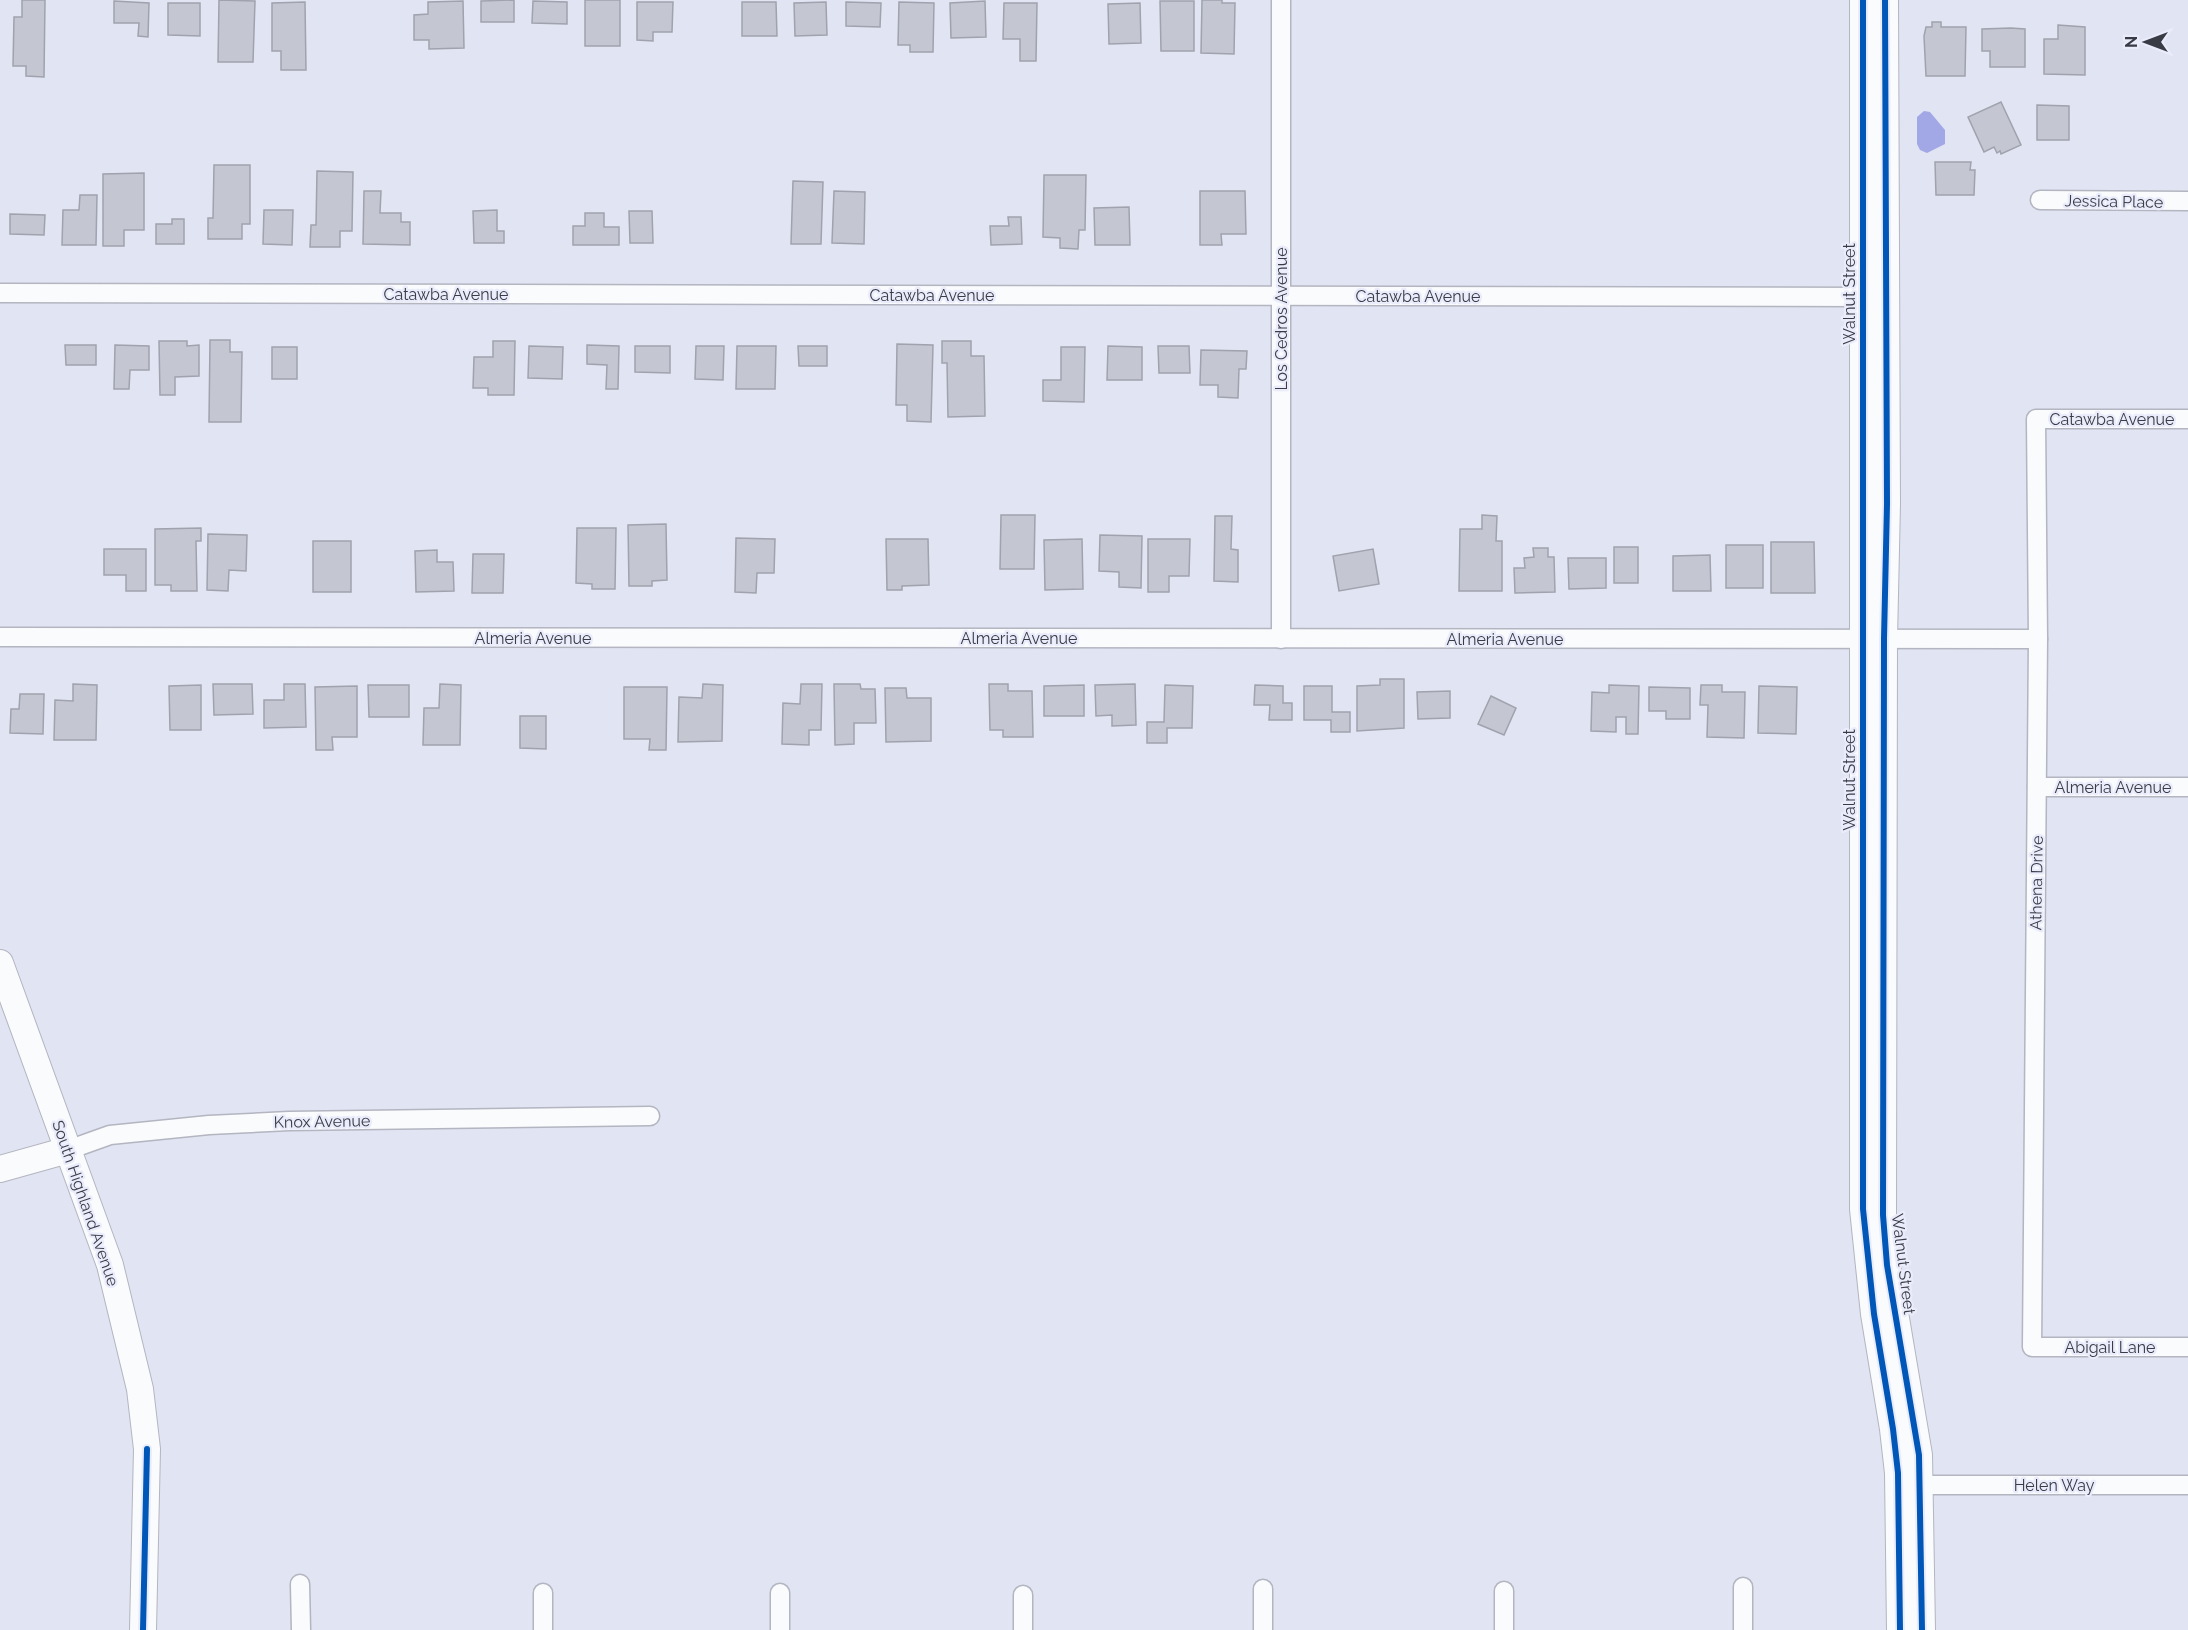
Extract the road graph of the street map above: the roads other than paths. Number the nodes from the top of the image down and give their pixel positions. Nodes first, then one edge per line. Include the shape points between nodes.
1 (1281, 0) edge
2 (1863, 0) edge
3 (1885, 0) edge
4 (2040, 200) dead end
5 (2188, 201) edge
6 (0, 293) edge
7 (1281, 296) junction
8 (1863, 297) junction
9 (2036, 419) joint
10 (2188, 419) edge
11 (0, 637) edge
12 (1281, 639) junction
13 (1873, 639) junction
14 (2038, 639) junction
15 (2037, 787) junction
16 (2188, 787) edge
17 (0, 963) edge
18 (651, 1116) dead end
19 (68, 1150) junction
20 (0, 1169) edge
21 (2032, 1347) joint
22 (2188, 1347) edge
23 (1921, 1485) junction
24 (2188, 1485) edge
25 (300, 1584) dead end
26 (1743, 1587) dead end
27 (1263, 1589) dead end
28 (1504, 1591) dead end
29 (543, 1593) dead end
30 (780, 1593) dead end
31 (1023, 1595) dead end
32 (143, 1630) edge
33 (300, 1630) edge
34 (543, 1630) edge
35 (780, 1630) edge
36 (1023, 1630) edge
37 (1263, 1630) edge
38 (1504, 1630) edge
39 (1743, 1630) edge
40 (1900, 1630) edge
41 (1922, 1630) edge

1 - 7 street, Los Cedros Avenue
2 - 8 street, Walnut Street
3 - 13 street, Walnut Street via 1887,504
4 - 5 street, Jessica Place
6 - 7 street, Catawba Avenue
7 - 8 street, Catawba Avenue
7 - 12 street, Los Cedros Avenue
8 - 13 street, Walnut Street
9 - 10 street, Catawba Avenue
9 - 14 street, Athena Drive
11 - 12 street, Almeria Avenue
12 - 13 street, Almeria Avenue
13 - 14 street, Almeria Avenue
13 - 23 street, Walnut Street via 1883,1215 1887,1265 1915,1425
13 - 40 street, Walnut Street via 1863,1209 1898,1473
14 - 15 street, Athena Drive
15 - 16 street, Almeria Avenue
15 - 21 street, Athena Drive
17 - 19 street, South Highland Avenue
18 - 19 street, Knox Avenue via 209,1125 110,1135
19 - 20 street, Knox Avenue
19 - 32 street, South Highland Avenue via 110,1265 140,1389 147,1449
21 - 22 street, Abigail Lane
23 - 24 street, Helen Way
23 - 41 street, Walnut Street
25 - 33 street
26 - 39 street
27 - 37 street
28 - 38 street
29 - 34 street
30 - 35 street
31 - 36 street

